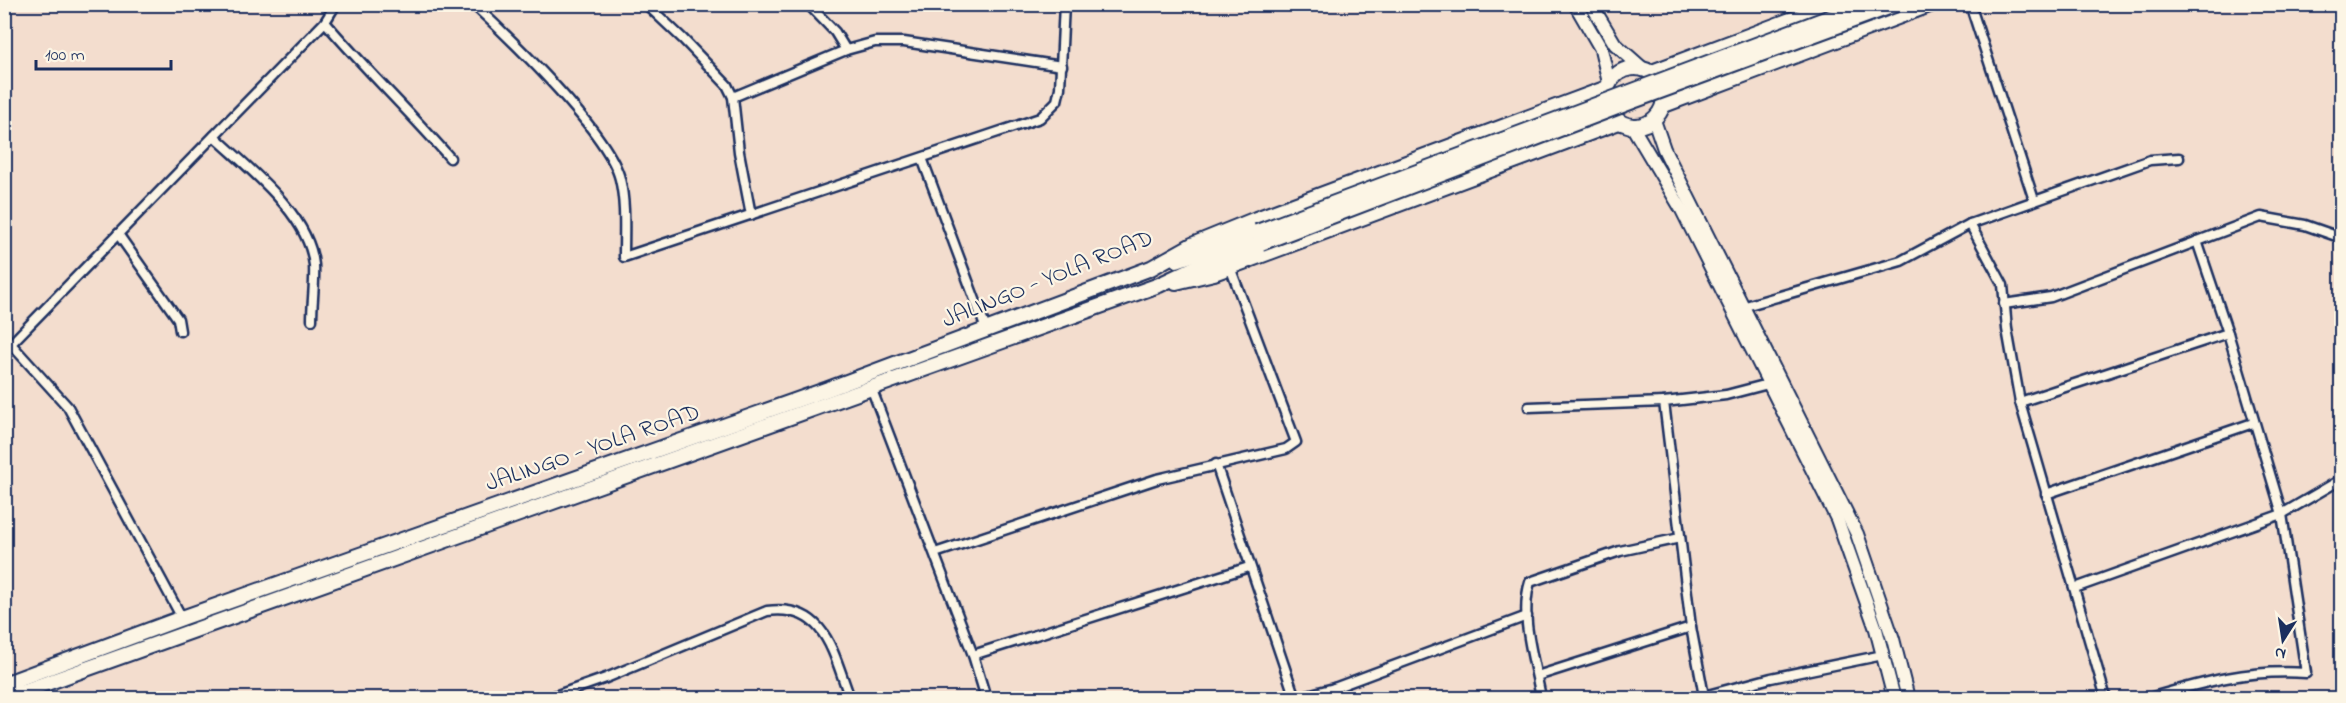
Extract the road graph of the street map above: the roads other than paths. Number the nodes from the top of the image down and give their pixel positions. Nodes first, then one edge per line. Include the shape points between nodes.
1 (336, 4) edge
2 (472, 4) edge
3 (646, 4) edge
4 (808, 4) edge
5 (1064, 4) edge
6 (1575, 4) edge
7 (1592, 4) edge
8 (1833, 4) edge
9 (1865, 4) edge
10 (1898, 4) edge
11 (1932, 4) edge
12 (1970, 4) edge
13 (325, 22) junction
14 (846, 50) junction
15 (1062, 66) junction
16 (1647, 70) junction
17 (1608, 86) junction
18 (733, 97) junction
19 (1664, 105) junction
20 (1654, 120) junction
21 (1626, 124) junction
22 (214, 136) junction
23 (450, 158) dead end
24 (922, 158) junction
25 (2179, 158) dead end
26 (2034, 200) junction
27 (751, 215) junction
28 (1970, 224) junction
29 (118, 234) junction
30 (1259, 237) junction
31 (2342, 237) edge
32 (2197, 241) junction
33 (1230, 267) junction
34 (1150, 268) junction
35 (1159, 285) junction
36 (2004, 304) junction
37 (1742, 307) junction
38 (312, 320) dead end
39 (986, 329) junction
40 (180, 331) dead end
41 (2228, 333) junction
42 (12, 344) junction
43 (4, 351) edge
44 (1773, 383) junction
45 (872, 390) junction
46 (1664, 402) junction
47 (2020, 402) junction
48 (1529, 407) dead end
49 (2253, 423) junction
50 (1216, 464) junction
51 (2342, 479) edge
52 (2046, 494) junction
53 (2282, 514) junction
54 (1680, 538) junction
55 (935, 553) junction
56 (1249, 567) junction
57 (2075, 588) junction
58 (1527, 616) junction
59 (182, 618) junction
60 (1691, 627) junction
61 (973, 655) junction
62 (1883, 655) junction
63 (1537, 676) junction
64 (4, 684) edge
65 (1334, 688) junction
66 (1700, 697) edge
67 (5, 699) edge
68 (549, 699) edge
69 (850, 699) edge
70 (986, 699) edge
71 (1296, 699) edge
72 (1338, 699) edge
73 (1540, 699) edge
74 (1894, 699) edge
75 (1908, 699) edge
76 (2106, 699) edge
77 (2149, 699) edge

1 - 13 street
2 - 27 street via 576,110 606,150 620,177 624,257
3 - 18 street via 727,85
4 - 14 street
5 - 15 street
6 - 17 main road via 1601,49
7 - 16 main road via 1614,44
8 - 16 highway
9 - 30 highway, bridge
10 - 30 highway, bridge
11 - 19 highway
12 - 26 street
13 - 22 street
13 - 23 street
14 - 15 street via 875,42 904,42
14 - 18 street
15 - 24 street via 1057,100 1040,118
16 - 17 highway via 1623,71
16 - 19 highway via 1663,86
17 - 21 highway via 1608,108
17 - 34 highway, JALINGO - YOLA ROAD via 1192,245
18 - 27 street
19 - 20 highway
20 - 21 highway via 1644,125
20 - 37 main road via 1664,149
21 - 33 highway
21 - 44 main road via 1682,210
22 - 29 street
22 - 38 street via 287,208 304,231 314,264
24 - 27 street
24 - 39 street
25 - 26 street via 2150,160
26 - 28 street
28 - 36 street via 2003,285
28 - 37 street via 1901,261
29 - 40 street via 178,319
29 - 42 street
30 - 34 highway
30 - 35 highway
31 - 32 street via 2305,225 2261,218
32 - 36 street via 2051,297
32 - 41 street
33 - 35 highway
33 - 50 street via 1296,442 1286,448
34 - 39 highway, JALINGO - YOLA ROAD
35 - 45 highway
36 - 47 street
37 - 44 main road
39 - 59 highway, JALINGO - YOLA ROAD via 828,389
41 - 47 street
41 - 49 street
42 - 43 street
42 - 59 street via 68,407
44 - 46 street via 1725,395
44 - 62 main road via 1837,519
44 - 75 main road via 1857,534 1893,639
45 - 55 street
45 - 67 highway
46 - 48 street
46 - 54 street
47 - 52 street
49 - 52 street
49 - 53 street
50 - 55 street via 1157,479
50 - 56 street
51 - 53 street
52 - 57 street
53 - 57 street
53 - 77 street via 2306,673 2272,670 2240,674
54 - 58 street via 1620,551 1530,582
54 - 60 street
55 - 61 street
56 - 61 street
56 - 71 street
57 - 76 street
58 - 63 street
58 - 65 street
59 - 64 highway, JALINGO - YOLA ROAD
60 - 63 street
60 - 66 street
61 - 70 street
62 - 66 street
62 - 74 main road
63 - 73 street
65 - 71 street
65 - 72 street
68 - 69 street via 767,611 787,608 805,614 828,640

